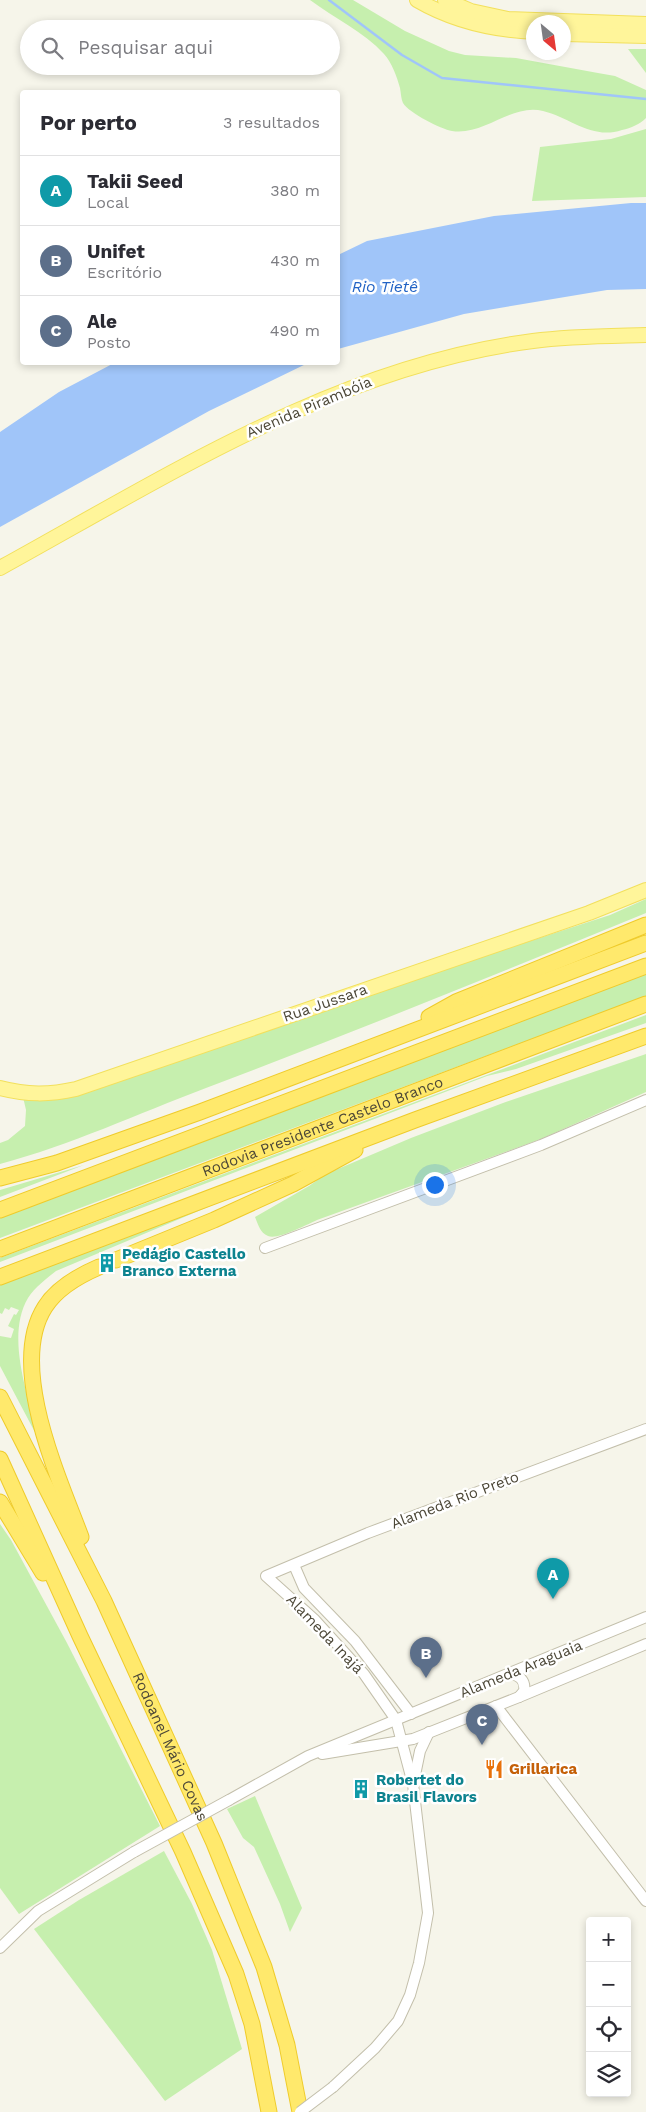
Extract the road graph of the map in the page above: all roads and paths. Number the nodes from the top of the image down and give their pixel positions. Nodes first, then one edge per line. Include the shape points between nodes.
1 (417, 0) edge
2 (446, 0) edge
3 (646, 24) edge
4 (526, 32) edge
5 (571, 34) edge
6 (646, 36) edge
7 (646, 335) edge
8 (0, 568) edge
9 (646, 890) edge
10 (646, 925) edge
11 (646, 943) edge
12 (646, 966) edge
13 (646, 1004) edge
14 (398, 1037) junction
15 (646, 1038) edge
16 (0, 1088) edge
17 (646, 1100) edge
18 (370, 1138) junction
19 (0, 1178) edge
20 (0, 1210) edge
21 (265, 1248) dead end
22 (0, 1249) edge
23 (116, 1260) dead end
24 (99, 1267) dead end
25 (0, 1277) edge
26 (0, 1397) edge
27 (646, 1429) edge
28 (0, 1458) edge
29 (0, 1502) edge
30 (294, 1565) junction
31 (266, 1576) joint
32 (104, 1601) junction
33 (646, 1617) edge
34 (80, 1636) junction
35 (646, 1644) edge
36 (509, 1673) junction
37 (519, 1697) junction
38 (496, 1706) junction
39 (411, 1714) junction
40 (396, 1720) junction
41 (429, 1732) junction
42 (403, 1742) junction
43 (308, 1756) junction
44 (414, 1784) junction
45 (646, 1901) edge
46 (0, 1948) edge
47 (269, 2112) edge
48 (300, 2112) edge

1 - 4 main road via 480,26
2 - 3 main road via 471,11 508,19
5 - 6 main road
7 - 8 main road, Avenida Pirambóia via 575,336 531,341 457,355 393,372 258,428
9 - 16 main road, Rua Jussara via 76,1089 29,1094
10 - 14 highway via 456,1002
11 - 14 highway
12 - 20 highway
13 - 22 highway, Rodovia Presidente Castelo Branco
14 - 19 highway via 66,1160
15 - 18 highway
17 - 21 street via 541,1145
18 - 23 highway via 352,1152 293,1184
18 - 25 highway
24 - 32 highway via 71,1281 51,1298 35,1329 32,1354 36,1402 43,1432
26 - 32 highway, Rodoanel Mário Covas
27 - 30 street, Alameda Rio Preto via 368,1533
28 - 34 highway, Rodoanel Mário Covas
29 - 34 highway
30 - 31 street, Alameda Rio Preto
30 - 39 street, Alameda Inajá via 304,1588 354,1641
31 - 40 street, Alameda Inajá via 346,1652
32 - 48 highway, Rodoanel Mário Covas via 214,1843 264,1967 287,2045
33 - 36 street, Alameda Araguaia
34 - 47 highway, Rodoanel Mário Covas via 158,1798 236,1974 252,2024
35 - 37 street, Alameda Araguaia
36 - 37 street via 518,1675 524,1682 524,1691
36 - 39 street, Alameda Araguaia
37 - 38 street, Alameda Araguaia
38 - 41 street, Alameda Araguaia
38 - 45 street
39 - 40 street, Alameda Araguaia
40 - 42 street, Alameda Inajá
40 - 43 street, Alameda Araguaia
41 - 42 street, Alameda Araguaia
41 - 44 street via 420,1751
42 - 43 street, Alameda Araguaia
42 - 44 street, Alameda Inajá
43 - 46 street, bridge via 134,1852 38,1910
44 - 48 street, bridge via 428,1912 410,1995 398,2021 375,2048

